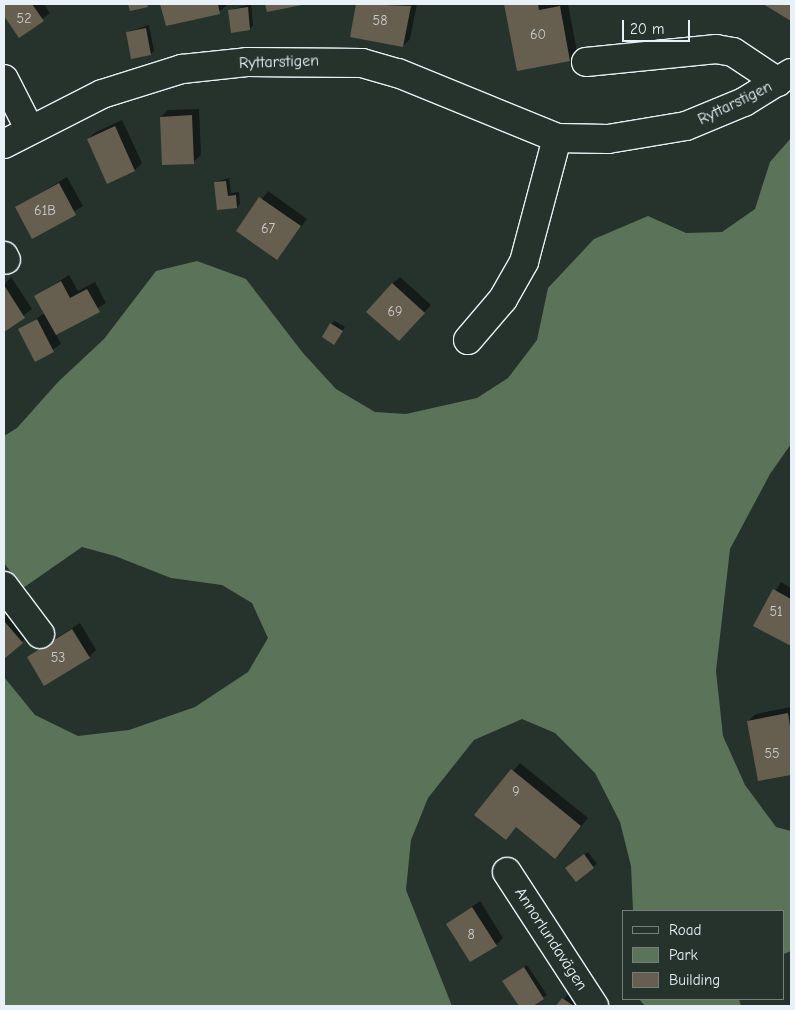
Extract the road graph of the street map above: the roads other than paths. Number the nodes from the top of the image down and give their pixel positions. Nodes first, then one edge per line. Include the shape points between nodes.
1 (586, 62) dead end
2 (785, 77) edge
3 (4, 79) edge
4 (30, 130) junction
5 (557, 138) junction
6 (4, 144) edge
7 (468, 340) dead end
8 (4, 586) edge
9 (40, 634) dead end
10 (508, 872) dead end
11 (594, 1006) edge

1 - 2 street via 716,49 733,52
2 - 5 street, Ryttarstigen via 744,102 686,126 652,134
3 - 4 street
4 - 5 street, Ryttarstigen via 102,94 182,69 247,62 316,60 362,63 398,73
4 - 6 street, Ryttarstigen
5 - 7 street via 524,262 503,299
8 - 9 street
10 - 11 street, Annorlundavägen

